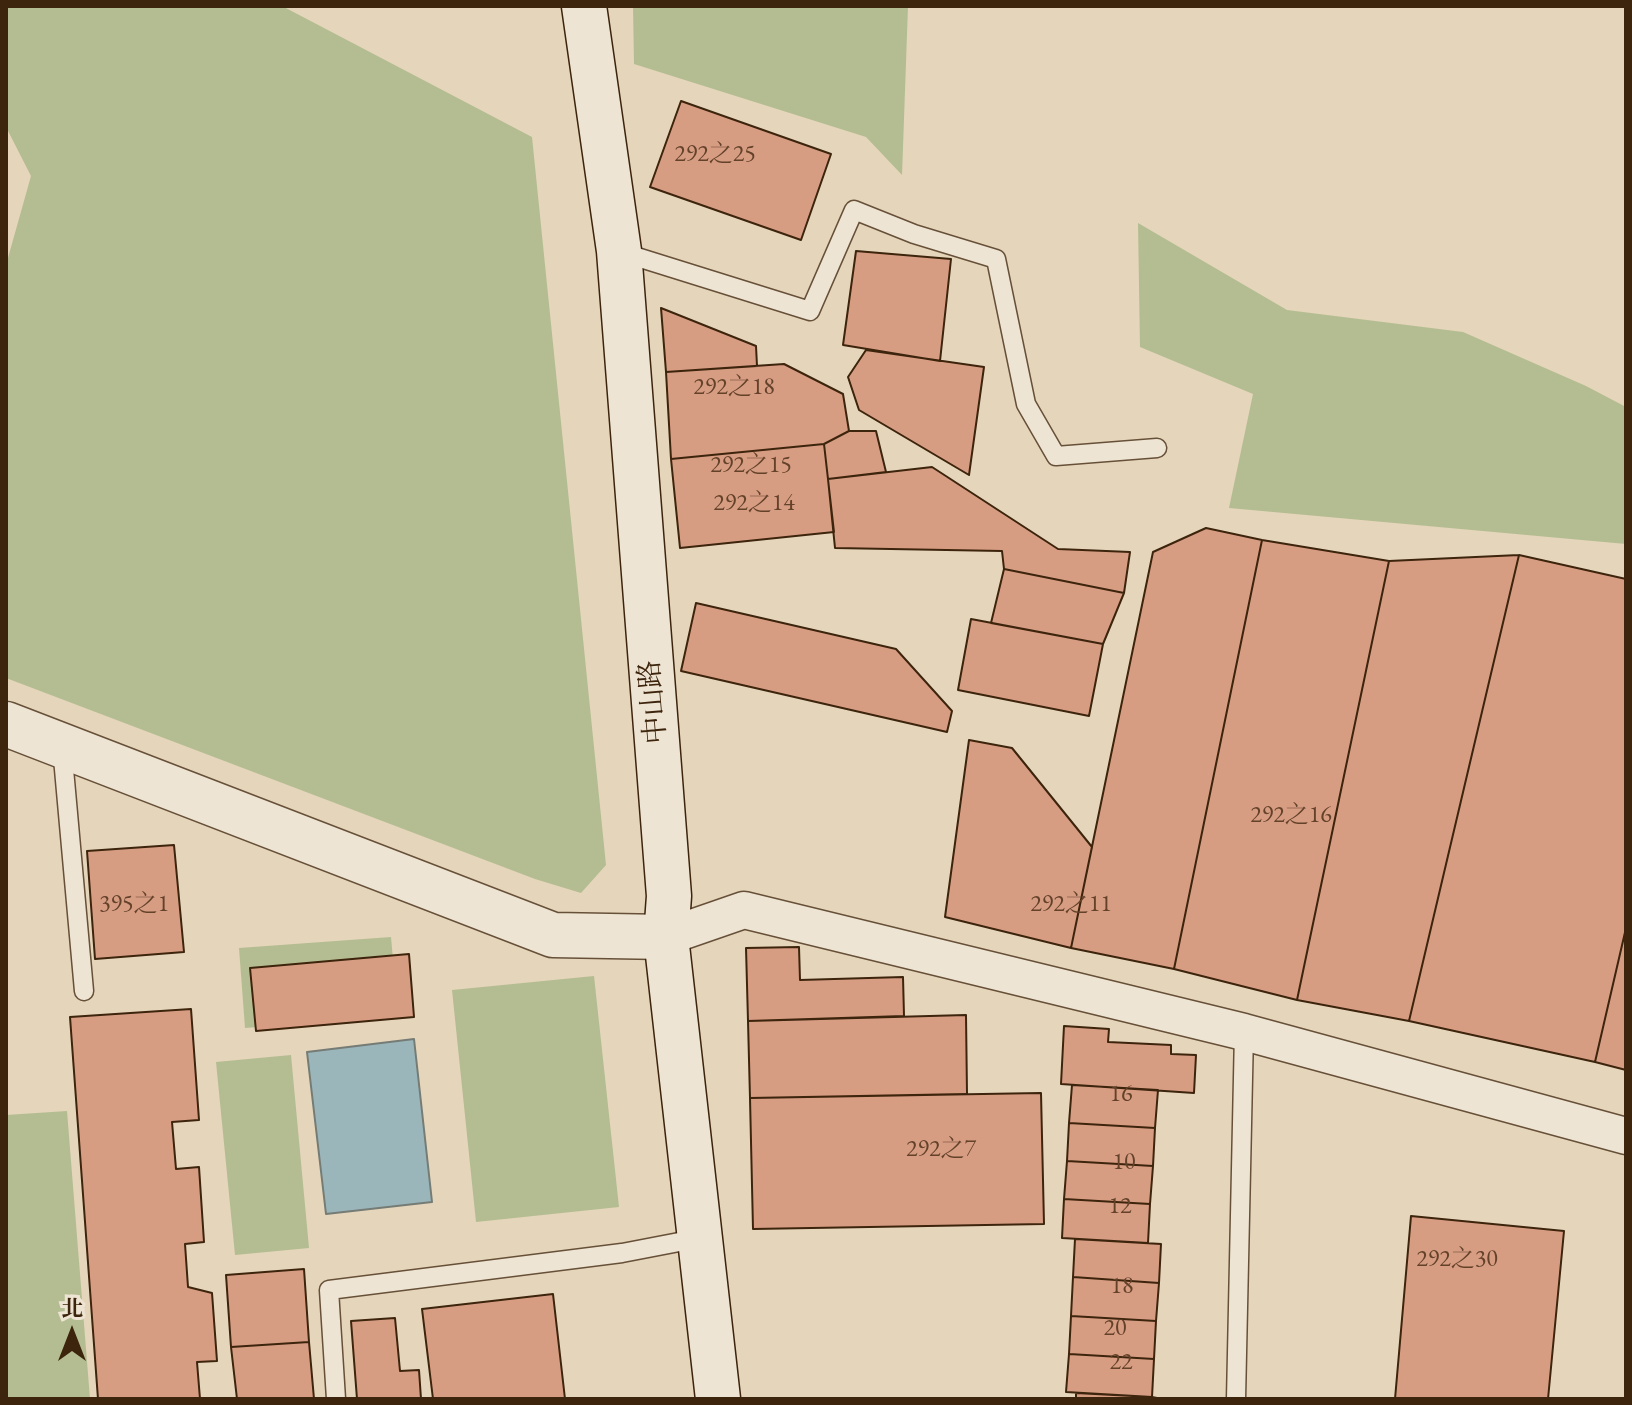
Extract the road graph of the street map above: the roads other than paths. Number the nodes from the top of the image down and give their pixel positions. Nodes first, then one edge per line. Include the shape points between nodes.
1 (584, 6) edge
2 (619, 251) junction
3 (1157, 448) dead end
4 (6, 724) edge
5 (62, 747) junction
6 (666, 937) junction
7 (84, 991) dead end
8 (1244, 1032) junction
9 (1626, 1136) edge
10 (700, 1238) junction
11 (336, 1399) edge
12 (718, 1399) edge
13 (1236, 1399) edge

1 - 2 main road, 中山路
2 - 3 lane via 810,311 854,210 996,259 1026,404 1056,456
2 - 6 main road, 中山路 via 669,896
4 - 5 main road
5 - 6 main road via 553,935
5 - 7 lane
6 - 8 street via 744,910
6 - 10 main road, 中山路
8 - 9 street
8 - 13 lane
10 - 11 lane via 622,1253 329,1290
10 - 12 main road, 中山路

